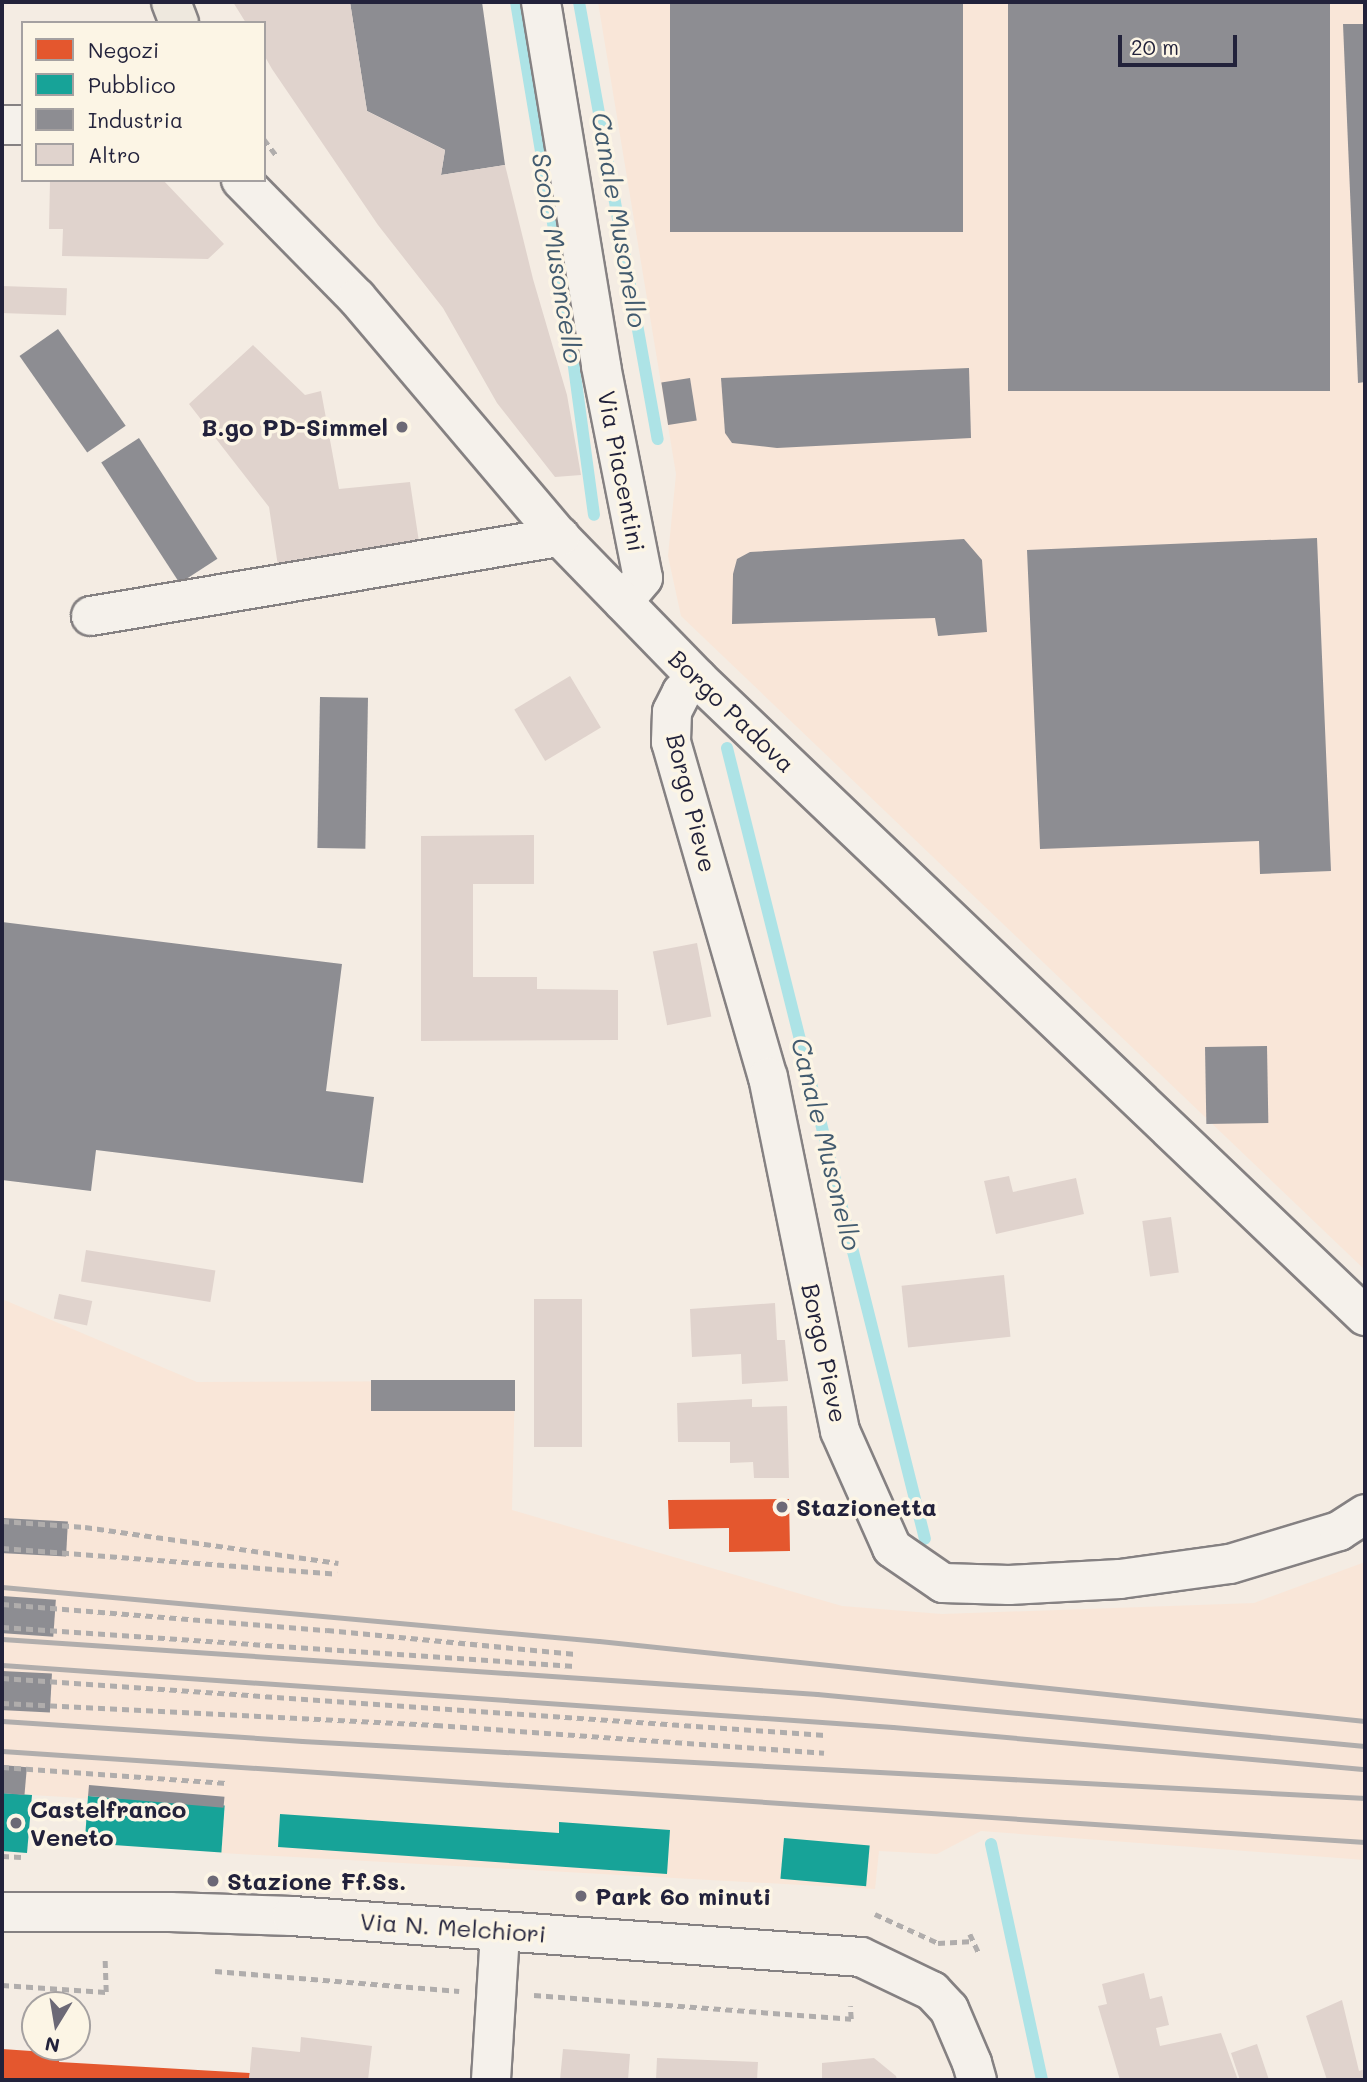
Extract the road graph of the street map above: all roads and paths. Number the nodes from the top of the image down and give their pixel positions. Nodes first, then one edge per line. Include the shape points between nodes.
1 (163, 2) edge
2 (171, 2) edge
3 (541, 2) edge
4 (163, 21) edge
5 (179, 21) edge
6 (21, 124) edge
7 (2, 125) edge
8 (243, 182) edge
9 (266, 182) edge
10 (311, 249) junction
11 (560, 537) junction
12 (622, 602) junction
13 (91, 616) dead end
14 (697, 678) junction
15 (1365, 1316) edge
16 (1365, 1514) edge
17 (2, 1521) edge
18 (2, 1548) edge
19 (338, 1563) dead end
20 (337, 1574) dead end
21 (2, 1604) edge
22 (2, 1627) edge
23 (576, 1654) dead end
24 (575, 1666) dead end
25 (2, 1678) edge
26 (2, 1703) edge
27 (825, 1735) dead end
28 (824, 1753) dead end
29 (2, 1767) edge
30 (226, 1783) dead end
31 (2, 1856) edge
32 (20, 1857) dead end
33 (2, 1912) edge
34 (875, 1914) dead end
35 (500, 1931) junction
36 (970, 1934) dead end
37 (974, 1941) junction
38 (979, 1953) dead end
39 (105, 1960) dead end
40 (215, 1971) dead end
41 (2, 1984) edge
42 (470, 1992) dead end
43 (521, 1994) dead end
44 (850, 2006) dead end
45 (491, 2080) edge
46 (977, 2080) edge

1 - 4 main road
2 - 5 main road
3 - 12 street, Via Piacentini via 601,366 643,578
6 - 7 street
8 - 10 street, Borgo Padova
9 - 10 street, Borgo Padova
10 - 11 street, Borgo Padova
11 - 12 street, Borgo Padova
11 - 13 street
12 - 14 street, Borgo Padova
14 - 15 street, Borgo Padova
14 - 16 street, Borgo Pieve via 682,692 672,712 672,747 768,1077 840,1431 892,1548 943,1583 1009,1585 1120,1578 1230,1564 1339,1531
17 - 19 path via 85,1527
18 - 20 path
21 - 23 path
22 - 24 path
25 - 27 path
26 - 28 path via 436,1725
29 - 30 path
31 - 32 path
33 - 35 street, Via N. Melchiori via 292,1916
34 - 37 path via 938,1943
35 - 45 street
35 - 46 street, Via N. Melchiori via 861,1957 932,1991 949,2009
36 - 37 path
37 - 38 path
39 - 41 path via 106,1992
40 - 42 path
43 - 44 path via 851,2020

